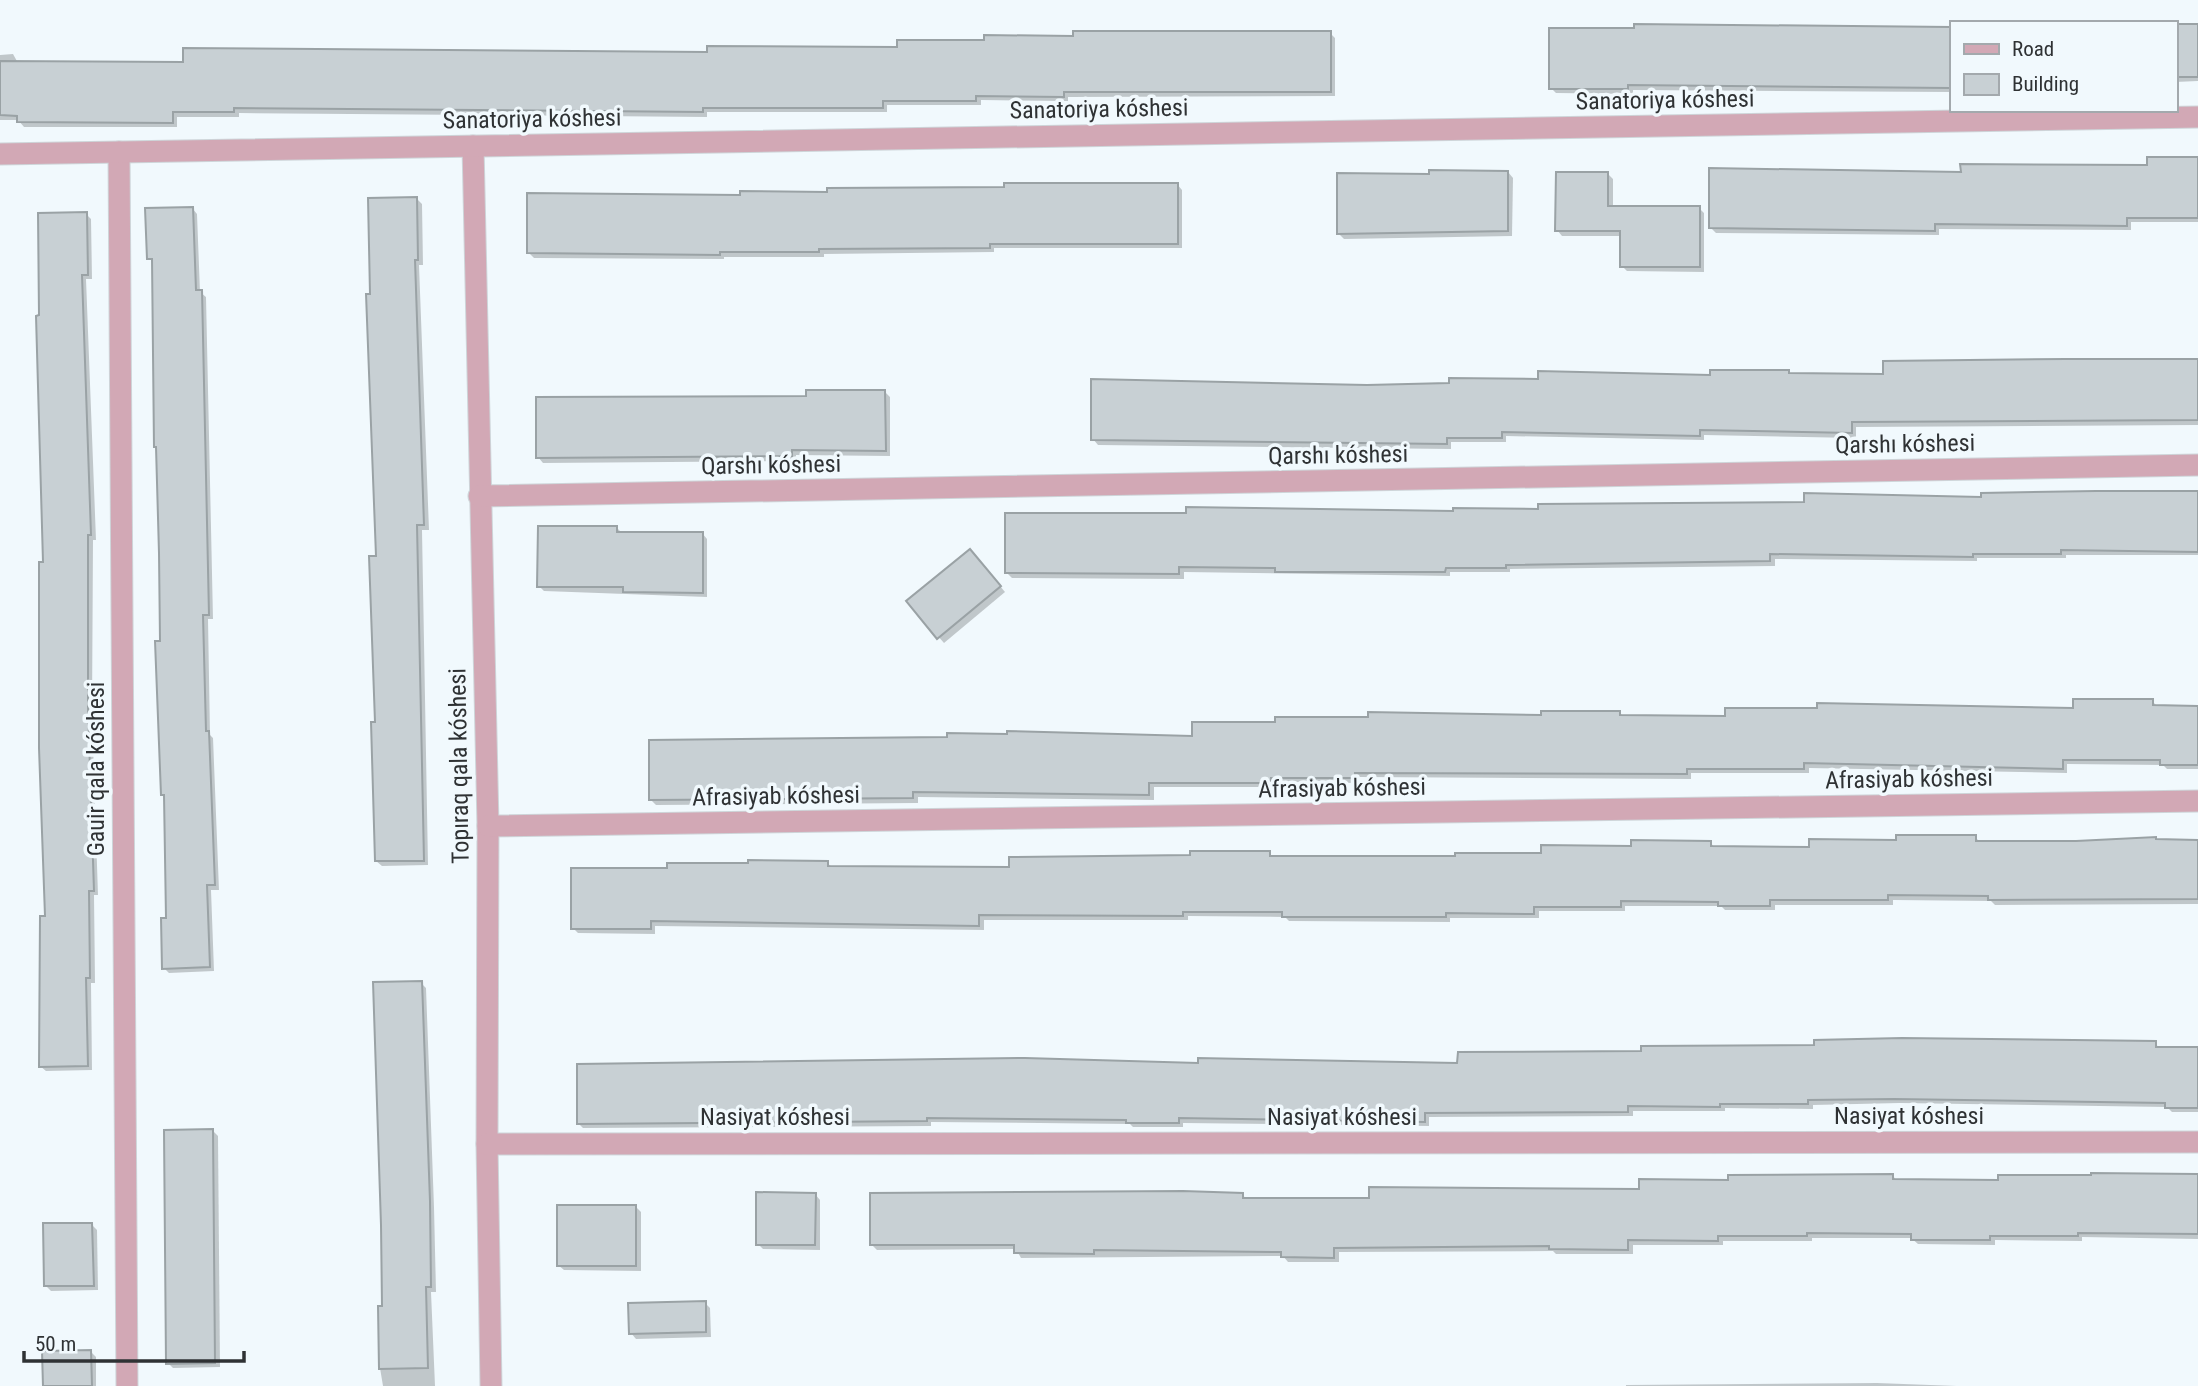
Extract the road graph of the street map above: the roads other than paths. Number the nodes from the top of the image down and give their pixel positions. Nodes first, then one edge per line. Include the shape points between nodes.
1 (2198, 117) edge
2 (473, 146) junction
3 (119, 152) junction
4 (0, 154) edge
5 (2198, 465) edge
6 (479, 496) junction
7 (2198, 802) edge
8 (488, 826) junction
9 (2198, 1142) edge
10 (487, 1144) junction
11 (127, 1386) edge
12 (491, 1386) edge

1 - 2 street, Sanatoriya kóshesi
2 - 3 street, Sanatoriya kóshesi
2 - 6 street, Topıraq qala kóshesi
3 - 4 street, Sanatoriya kóshesi
3 - 11 street, Gauir qala kóshesi
5 - 6 street, Qarshı kóshesi
6 - 8 street, Topıraq qala kóshesi
7 - 8 street, Afrasiyab kóshesi
8 - 10 street, Topıraq qala kóshesi
9 - 10 street, Nasiyat kóshesi
10 - 12 street, Topıraq qala kóshesi

